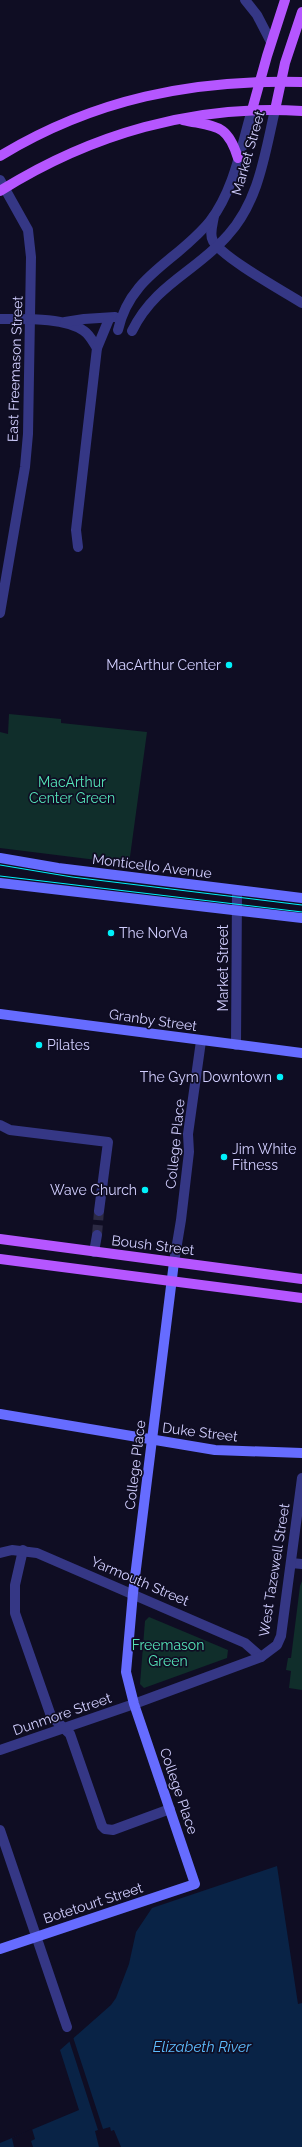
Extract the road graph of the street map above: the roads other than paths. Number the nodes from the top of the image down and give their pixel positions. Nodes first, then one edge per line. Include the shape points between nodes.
1 (245, 0) edge
2 (285, 0) edge
3 (302, 12) edge
4 (271, 42) junction
5 (281, 81) junction
6 (259, 82) junction
7 (302, 82) edge
8 (252, 110) junction
9 (275, 110) junction
10 (302, 111) edge
11 (175, 119) junction
12 (0, 156) edge
13 (238, 158) junction
14 (2, 186) edge
15 (215, 212) junction
16 (217, 246) junction
17 (302, 303) edge
18 (121, 316) junction
19 (108, 318) junction
20 (0, 319) edge
21 (31, 320) junction
22 (63, 323) junction
23 (118, 330) dead end
24 (132, 332) dead end
25 (97, 348) junction
26 (78, 547) dead end
27 (2, 585) edge
28 (0, 613) edge
29 (0, 858) edge
30 (0, 883) edge
31 (237, 891) junction
32 (302, 898) edge
33 (237, 910) junction
34 (302, 918) edge
35 (0, 1014) edge
36 (201, 1041) junction
37 (236, 1045) junction
38 (302, 1053) edge
39 (0, 1125) edge
40 (99, 1211) tunnel mouth
41 (97, 1234) tunnel mouth
42 (0, 1239) edge
43 (94, 1252) junction
44 (0, 1259) edge
45 (174, 1262) junction
46 (302, 1279) edge
47 (171, 1282) junction
48 (302, 1298) edge
49 (0, 1414) edge
50 (153, 1440) junction
51 (302, 1452) edge
52 (302, 1478) edge
53 (23, 1550) junction
54 (0, 1553) edge
55 (291, 1563) junction
56 (302, 1564) edge
57 (134, 1593) junction
58 (262, 1657) junction
59 (134, 1704) junction
60 (65, 1728) junction
61 (0, 1750) edge
62 (170, 1809) junction
63 (0, 1830) edge
64 (195, 1884) joint
65 (37, 1936) junction
66 (0, 1949) edge
67 (67, 2027) dead end

1 - 4 street via 257,15
2 - 4 main road
3 - 5 main road, Market Street
4 - 6 main road
5 - 6 main road
5 - 7 main road
5 - 9 main road, Market Street
6 - 8 main road
6 - 12 main road via 182,88 123,102 55,127
8 - 9 main road
8 - 11 main road
8 - 13 street, Market Street
9 - 10 main road
9 - 16 street, Market Street via 261,168 250,200 232,230
11 - 13 main road via 222,129 230,138
11 - 14 main road via 95,142
13 - 15 street, Market Street via 231,180
14 - 21 street, East Freemason Street via 24,222 30,238
15 - 16 street via 211,234
15 - 18 street, Market Street via 196,237 139,285
16 - 17 street via 242,266
16 - 24 street, Market Street via 163,290 145,310
18 - 19 street
18 - 23 street, Market Street
19 - 22 street
19 - 25 street
20 - 21 street
21 - 22 street
21 - 27 street, East Freemason Street via 25,467
22 - 25 street via 84,331
25 - 26 street via 76,530
27 - 28 street, East Freemason Street
29 - 31 street, Monticello Avenue
30 - 33 street
31 - 32 street, Monticello Avenue
31 - 33 street, Market Street
33 - 34 street
33 - 37 street, Market Street
35 - 36 street, Granby Street
36 - 37 street, Granby Street
36 - 45 street, College Place
37 - 38 street, Granby Street
39 - 40 street via 10,1130 108,1142
41 - 43 street
42 - 43 main road, Boush Street
43 - 45 main road, Boush Street
44 - 47 main road
45 - 46 main road, Boush Street
45 - 47 street, College Place
47 - 48 main road
47 - 50 street, College Place
49 - 50 street, Duke Street
50 - 51 street, Duke Street via 215,1450
50 - 57 street, College Place
52 - 55 street, West Tazewell Street
53 - 54 street, Yarmouth Street
53 - 57 street, Yarmouth Street via 37,1553
53 - 60 street via 15,1585 15,1613 51,1716
55 - 56 street
55 - 58 street, West Tazewell Street via 281,1636 277,1645
57 - 58 street, Yarmouth Street via 245,1643
57 - 59 street, College Place via 126,1672
58 - 59 street, West Tazewell Street
59 - 60 street, Dunmore Street
59 - 62 street, College Place
60 - 61 street, Dunmore Street
60 - 62 street via 71,1736 105,1829 113,1830
62 - 64 street, College Place
63 - 65 street
64 - 65 street, Botetourt Street
65 - 66 street, Botetourt Street
65 - 67 street

